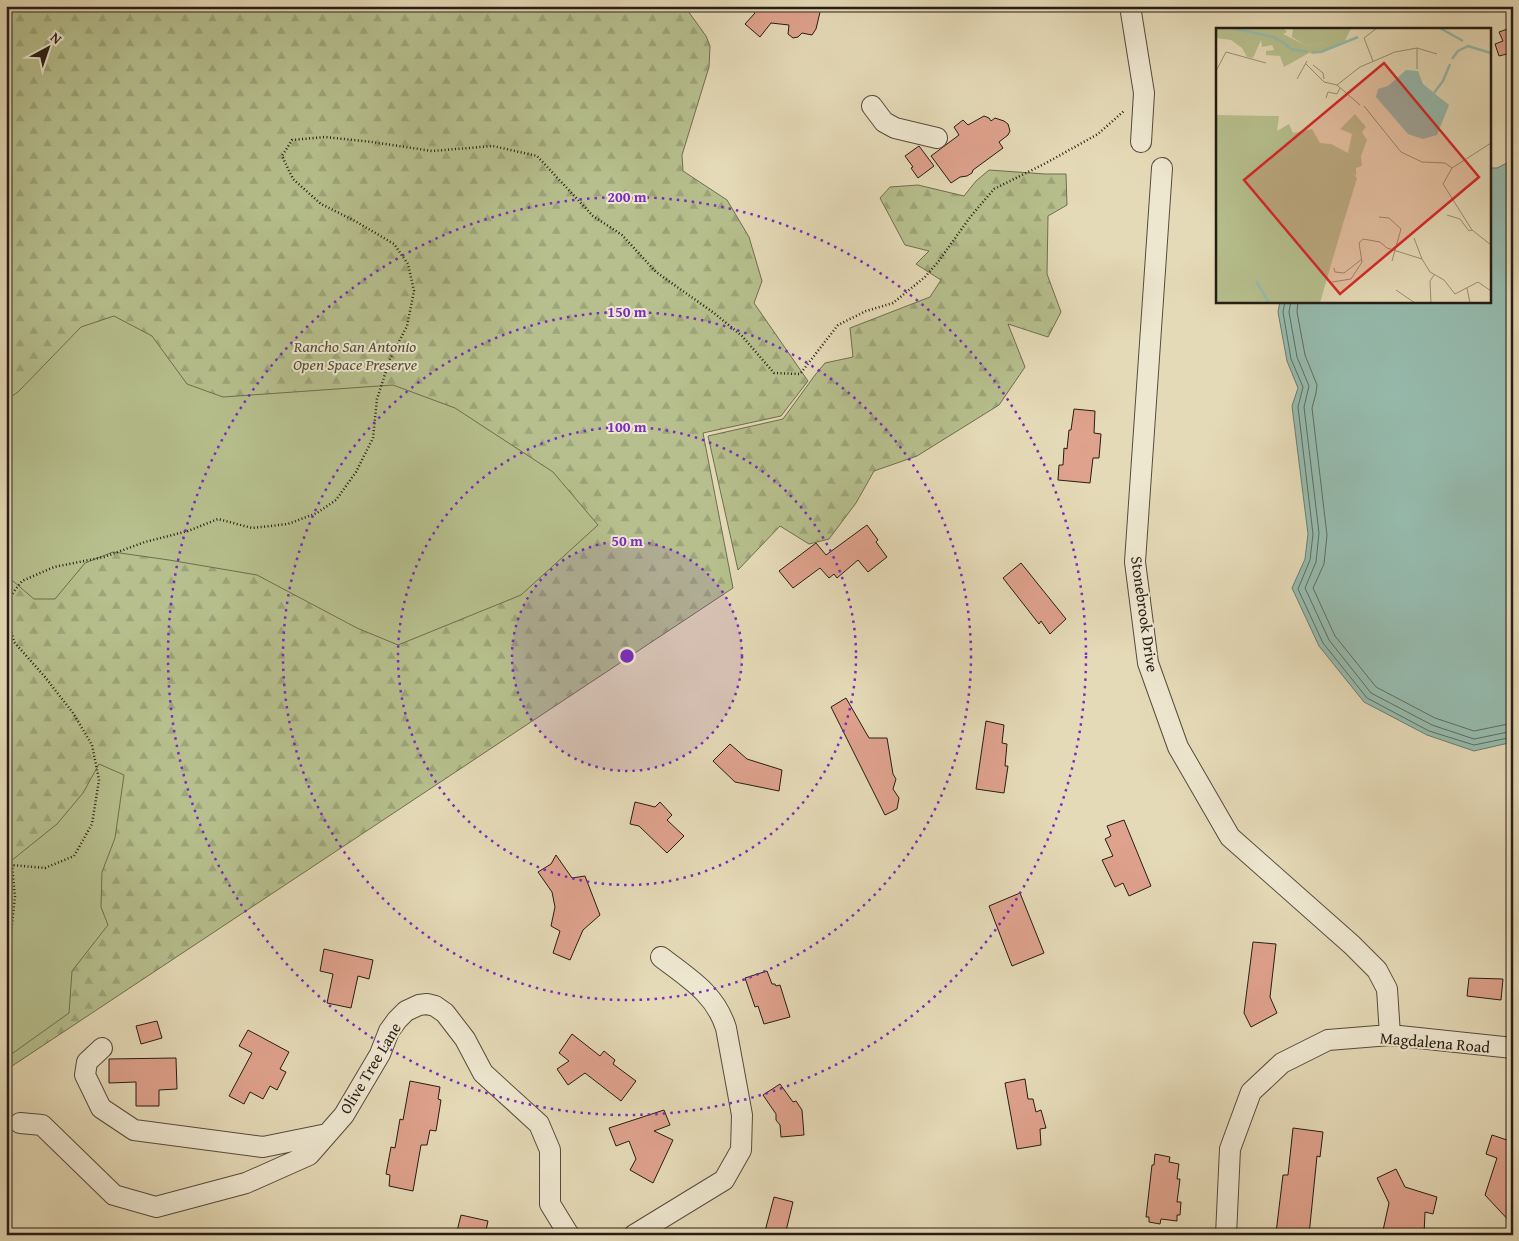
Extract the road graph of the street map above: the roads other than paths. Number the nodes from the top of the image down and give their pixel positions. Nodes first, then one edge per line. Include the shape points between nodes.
1 (1130, 6) edge
2 (872, 106) dead end
3 (938, 138) dead end
4 (1141, 142) dead end
5 (1162, 168) dead end
6 (661, 958) dead end
7 (1390, 1035) junction
8 (102, 1048) dead end
9 (1513, 1048) edge
10 (20, 1123) dead end
11 (328, 1134) junction
12 (569, 1235) edge
13 (634, 1235) edge
14 (1226, 1235) edge

1 - 4 street via 1144,93
2 - 3 street via 884,122 895,128
5 - 7 street, Stonebrook Drive via 1135,562 1148,663 1178,747 1230,837 1377,970 1387,989
6 - 13 street via 702,988 722,1015 742,1115 741,1150 724,1180
7 - 9 street, Magdalena Road
7 - 14 street, Magdalena Road via 1328,1040 1282,1063 1252,1092 1230,1149
8 - 11 street via 87,1062 85,1075 100,1108 134,1130 263,1146
10 - 11 street, Olive Tree Lane via 42,1125 114,1195 156,1207 246,1183 310,1156
11 - 12 street, Olive Tree Lane via 348,1107 398,1020 406,1011 419,1005 435,1006 446,1013 484,1073 539,1124 550,1150 550,1204

